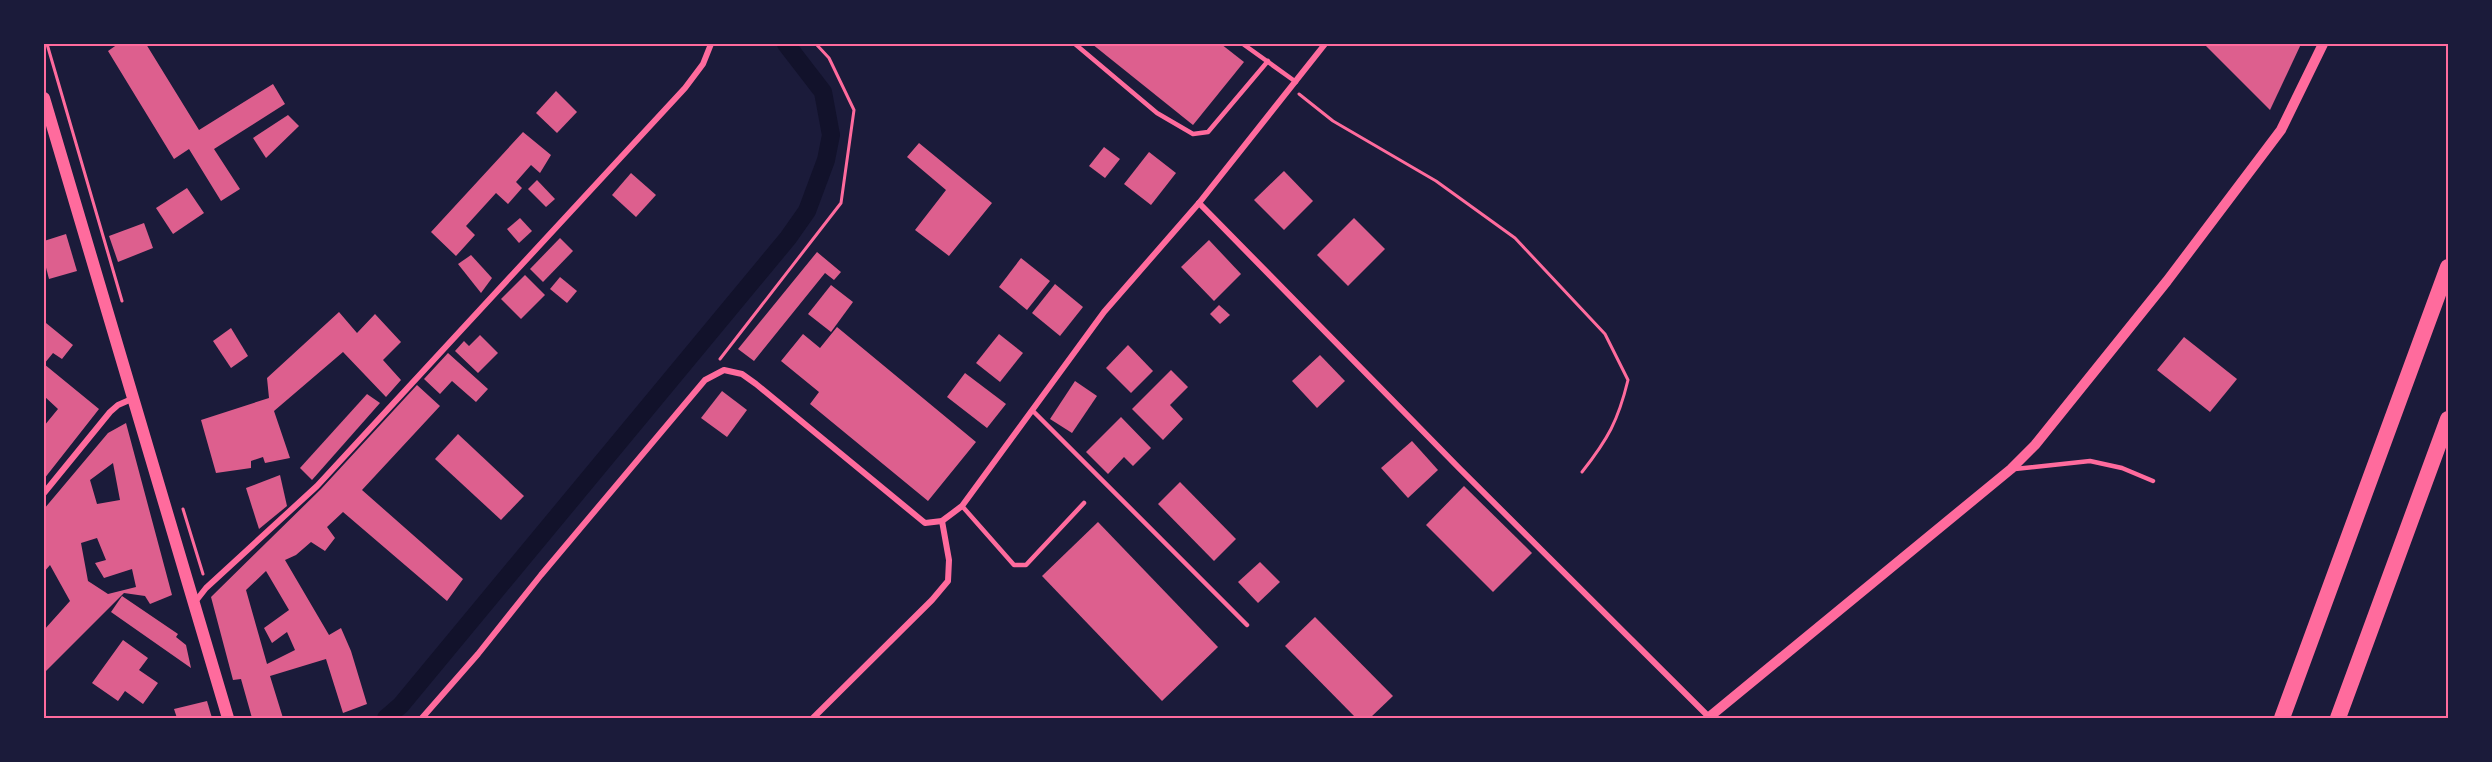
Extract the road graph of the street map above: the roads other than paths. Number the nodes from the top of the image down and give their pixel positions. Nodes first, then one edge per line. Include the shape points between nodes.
1 (711, 44) edge
2 (1075, 44) edge
3 (1243, 44) edge
4 (1325, 44) edge
5 (2323, 44) edge
6 (1268, 62) junction
7 (1293, 85) junction
8 (44, 98) edge
9 (1199, 203) junction
10 (2448, 267) edge
11 (134, 398) junction
12 (1032, 410) junction
13 (2448, 419) edge
14 (2011, 469) junction
15 (2153, 481) dead end
16 (44, 493) edge
17 (1084, 503) dead end
18 (962, 506) junction
19 (942, 521) junction
20 (194, 602) junction
21 (1247, 625) dead end
22 (228, 718) edge
23 (422, 718) edge
24 (813, 718) edge
25 (1708, 718) edge
26 (2282, 718) edge
27 (2338, 718) edge

1 - 20 street via 703,64 685,88 325,478
2 - 6 lane via 1157,113 1193,134 1208,132
3 - 6 lane
4 - 7 street
5 - 14 street via 2281,130 2174,272 2035,446
6 - 7 lane
7 - 9 street
8 - 11 main road
9 - 12 street via 1104,312
9 - 25 street
10 - 26 highway
11 - 16 street via 110,412
11 - 20 main road
12 - 18 street
12 - 21 lane
13 - 27 highway
14 - 15 lane via 2090,461 2122,468
14 - 25 street
17 - 18 lane via 1026,565 1014,565
18 - 19 street
19 - 23 street via 925,523 741,374 724,370 705,380
19 - 24 street via 949,560 948,580
20 - 22 main road

